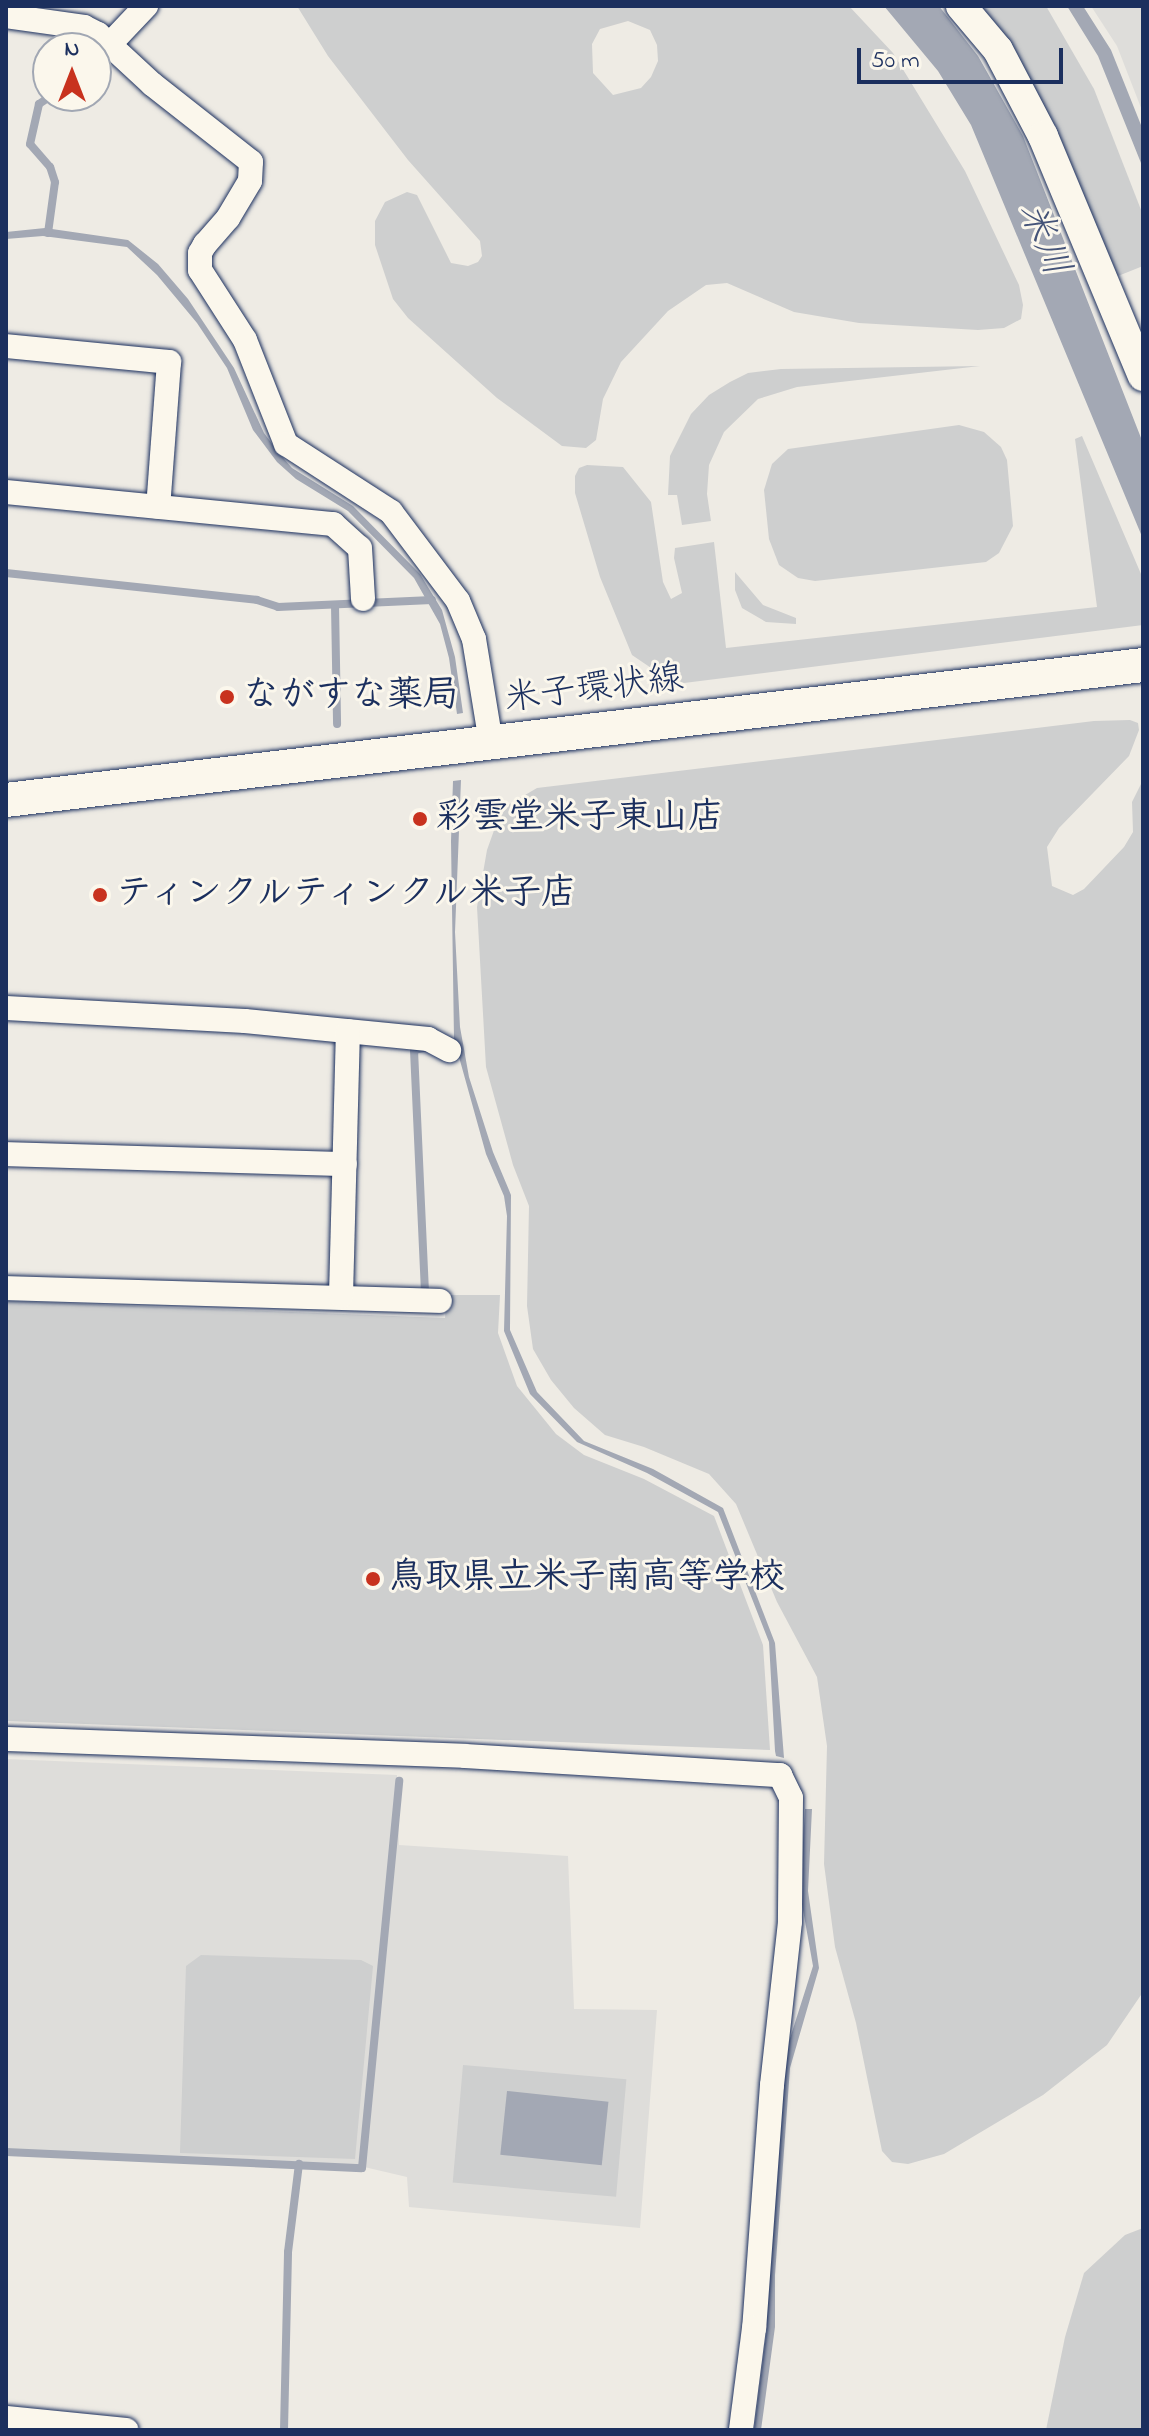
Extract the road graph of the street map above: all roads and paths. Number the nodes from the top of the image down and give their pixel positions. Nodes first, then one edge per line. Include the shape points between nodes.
1 (146, 6) edge
2 (961, 6) edge
3 (6, 16) edge
4 (91, 32) edge
5 (112, 42) edge
6 (112, 48) edge
7 (6, 346) edge
8 (1143, 376) edge
9 (6, 492) edge
10 (158, 507) junction
11 (363, 599) dead end
12 (1143, 665) edge
13 (491, 743) junction
14 (6, 800) edge
15 (6, 1008) edge
16 (348, 1031) junction
17 (449, 1050) dead end
18 (6, 1154) edge
19 (345, 1164) junction
20 (6, 1288) edge
21 (341, 1296) junction
22 (440, 1301) dead end
23 (6, 1739) edge
24 (6, 2418) edge
25 (126, 2430) edge
26 (741, 2430) edge

1 - 5 street
2 - 8 street via 998,50 1043,136
3 - 4 street
6 - 13 street via 251,162 250,181 200,253 200,270 245,340 286,444 391,512 458,601 474,639
7 - 10 street via 169,362
9 - 10 street
10 - 11 street via 333,524 360,548
12 - 13 main road, 米子環状線
13 - 14 main road, 米子環状線
15 - 16 street
16 - 17 street via 428,1039
16 - 19 street
18 - 19 street
19 - 21 street
20 - 21 street
21 - 22 street
23 - 26 street via 465,1756 780,1775 791,1798 790,1922
24 - 25 street

